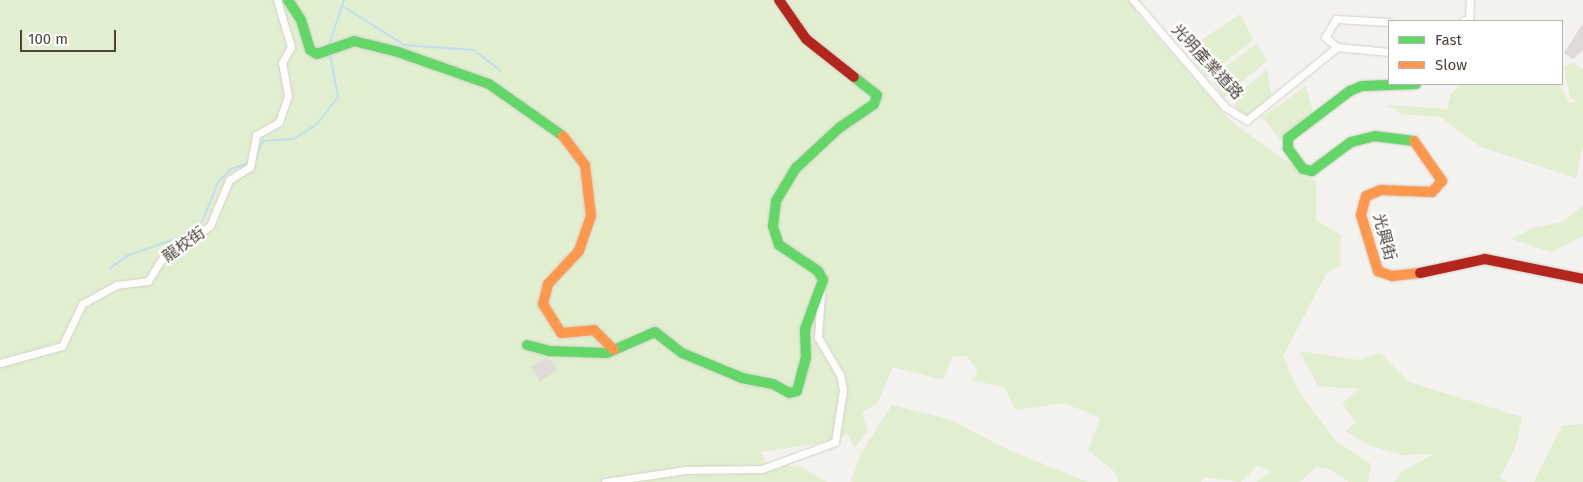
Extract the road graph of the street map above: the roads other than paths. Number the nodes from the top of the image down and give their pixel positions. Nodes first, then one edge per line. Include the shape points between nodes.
1 (277, 0) edge
2 (288, 0) edge
3 (779, 0) edge
4 (1132, 0) edge
5 (1470, 0) edge
6 (1466, 20) edge
7 (1388, 22) edge
8 (1337, 47) junction
9 (1388, 52) edge
10 (1389, 85) edge
11 (1583, 279) edge
12 (820, 293) junction
13 (527, 345) dead end
14 (614, 350) junction
15 (0, 363) edge
16 (605, 482) edge

1 - 15 street, 龍校街 via 291,47 282,63 288,96 279,122 256,134 250,167 229,180 210,226 162,258 148,281 116,285 82,304 62,346
2 - 14 street via 301,20 310,50 317,54 354,41 398,52 489,84 563,135 585,165 591,216 579,251 548,284 543,304 547,317 561,333 594,330
3 - 12 street via 806,39 878,95 874,104 839,128 796,168 776,201 773,226 779,245 818,271 823,280
4 - 8 street, 光明產業道路 via 1225,108 1247,120
5 - 6 street via 1469,18
7 - 8 street via 1332,21 1325,37
8 - 9 street
10 - 11 street, 光興街 via 1362,86 1350,91 1288,138 1292,154 1303,169 1312,171 1351,142 1375,136 1414,141 1434,167 1442,181 1432,192 1382,190 1366,196 1361,215 1378,271 1392,276 1486,259
12 - 14 street via 808,317 806,358 794,393 774,384 742,378 682,353 660,333
12 - 16 street via 818,338 840,375 843,390 834,442 762,469 685,470
13 - 14 street via 549,351

